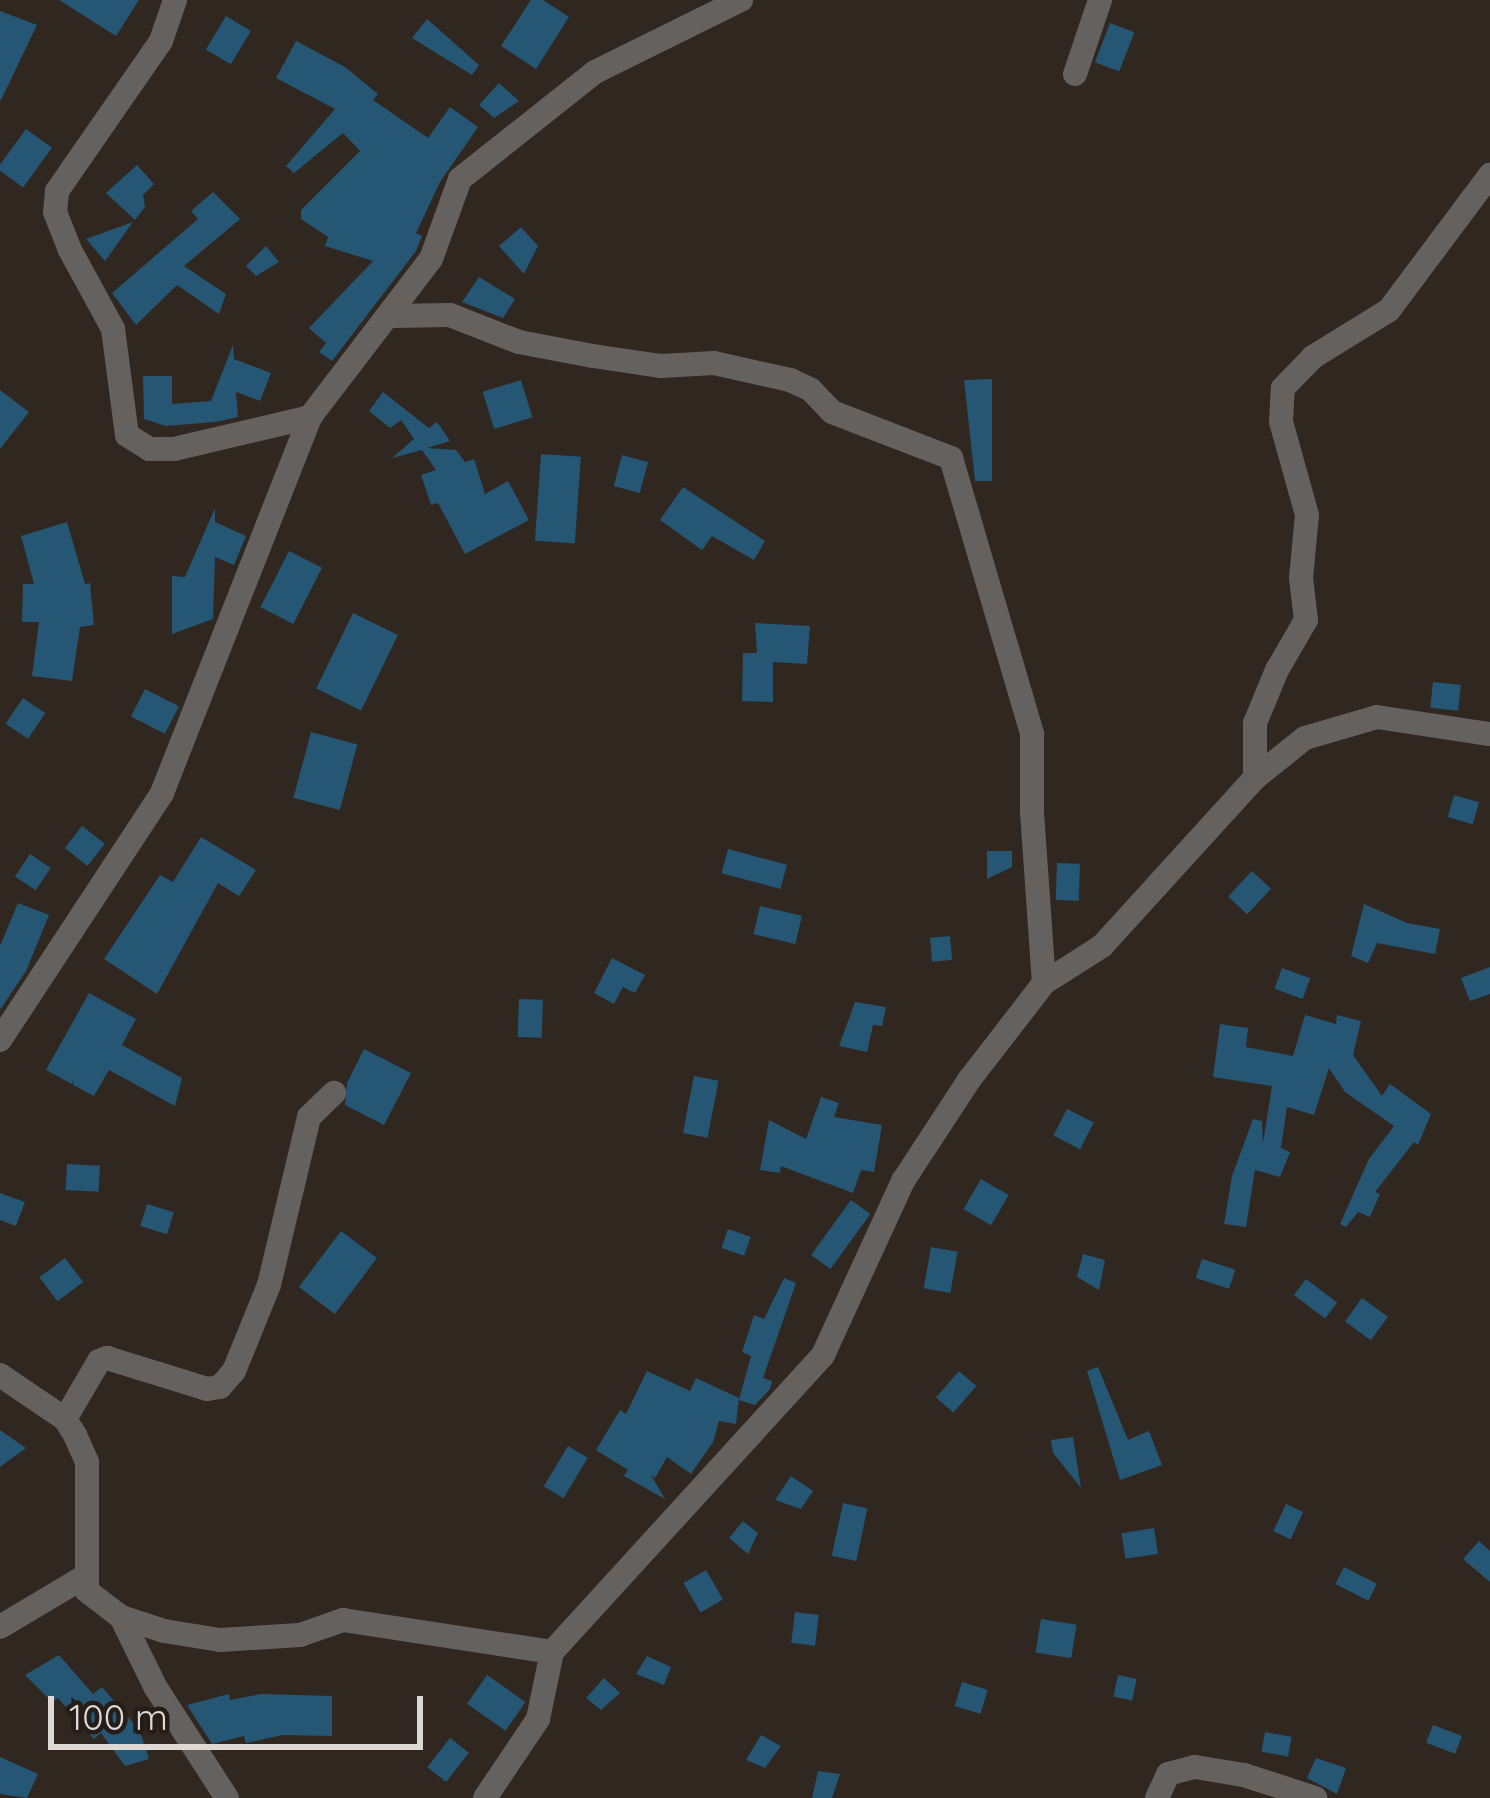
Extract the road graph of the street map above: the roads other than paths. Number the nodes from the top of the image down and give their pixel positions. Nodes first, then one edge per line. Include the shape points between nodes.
1 (175, 0) edge
2 (1100, 0) edge
3 (736, 1) edge
4 (1076, 74) dead end
5 (1490, 175) edge
6 (392, 316) junction
7 (310, 416) junction
8 (1490, 734) edge
9 (1255, 778) junction
10 (1044, 983) junction
11 (0, 1040) edge
12 (334, 1093) dead end
13 (0, 1375) edge
14 (64, 1419) junction
15 (84, 1576) junction
16 (121, 1617) junction
17 (0, 1627) edge
18 (553, 1652) junction
19 (227, 1798) edge
20 (485, 1798) edge
21 (1157, 1798) edge
22 (1315, 1798) edge

1 - 7 street via 160,41 57,191 55,212 70,250 113,328 127,436 174,449
2 - 4 street
3 - 6 street via 595,72 471,164 453,191 431,259
5 - 9 street via 1389,310 1313,357 1283,388 1281,422 1306,515 1306,620 1256,723
6 - 7 street
6 - 10 street via 451,315 519,342 661,366 714,363 790,380 832,412 951,458 1033,734
7 - 11 street via 162,793
8 - 9 street via 1377,717 1305,738
9 - 10 street via 1102,946
10 - 18 street via 903,1181 823,1355
12 - 14 street via 309,1117 269,1285 234,1371 207,1389 107,1358
13 - 14 street
14 - 15 street via 87,1462
15 - 16 street via 87,1591
15 - 17 street
16 - 18 street via 220,1640 300,1635 343,1620
16 - 19 street
18 - 20 street via 538,1719
21 - 22 street via 1168,1774 1195,1767

